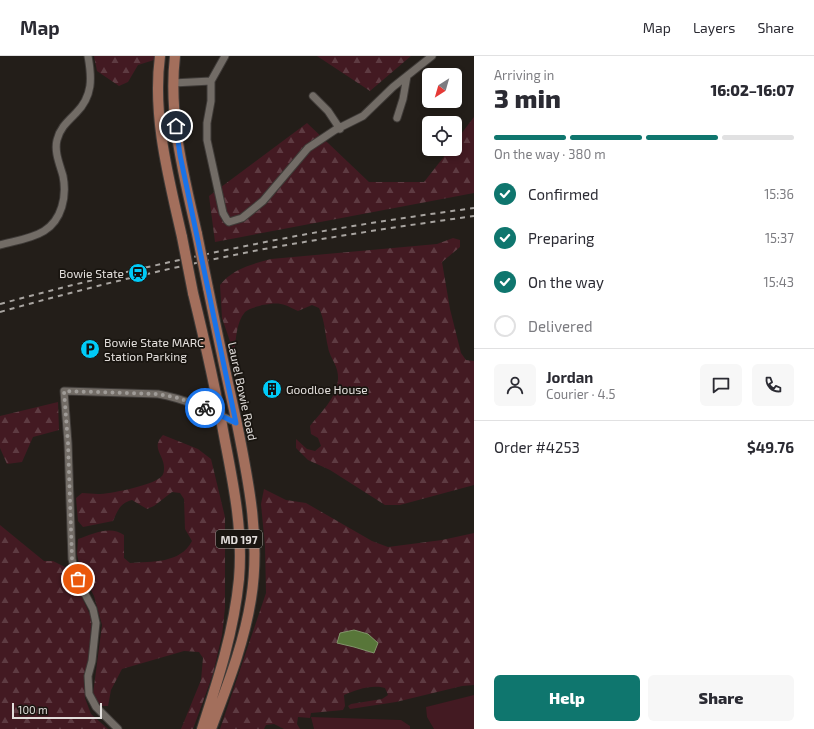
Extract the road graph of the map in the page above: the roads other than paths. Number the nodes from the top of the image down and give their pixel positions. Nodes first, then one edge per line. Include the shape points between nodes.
1 (88, 56) edge
2 (160, 56) edge
3 (175, 56) edge
4 (225, 56) edge
5 (432, 56) edge
6 (407, 76) junction
7 (211, 81) junction
8 (173, 83) junction
9 (313, 96) dead end
10 (397, 118) dead end
11 (340, 129) junction
12 (0, 245) edge
13 (220, 415) junction
14 (236, 423) junction
15 (118, 729) edge
16 (202, 729) edge
17 (211, 729) edge

1 - 12 street via 91,75 85,100 65,123 57,140 64,186 59,214 44,231
2 - 13 main road, MD 197, bridge via 158,93 165,159
3 - 8 main road, Laurel Bowie Road / MD 197
4 - 7 street
5 - 6 street
6 - 10 street
6 - 11 street via 363,116
7 - 8 street
7 - 11 street via 207,140 223,213 229,222 242,218 264,201 308,148
8 - 14 main road, Laurel Bowie Road / MD 197, bridge via 180,155
9 - 11 street via 328,111
13 - 14 street
13 - 15 street via 178,398 158,394 64,391 72,559 78,579 93,609 96,623 87,682 89,694 96,707
13 - 16 main road, MD 197 via 237,500 239,579 223,668
14 - 17 main road, Laurel Bowie Road / MD 197 via 254,515 254,567 245,629

